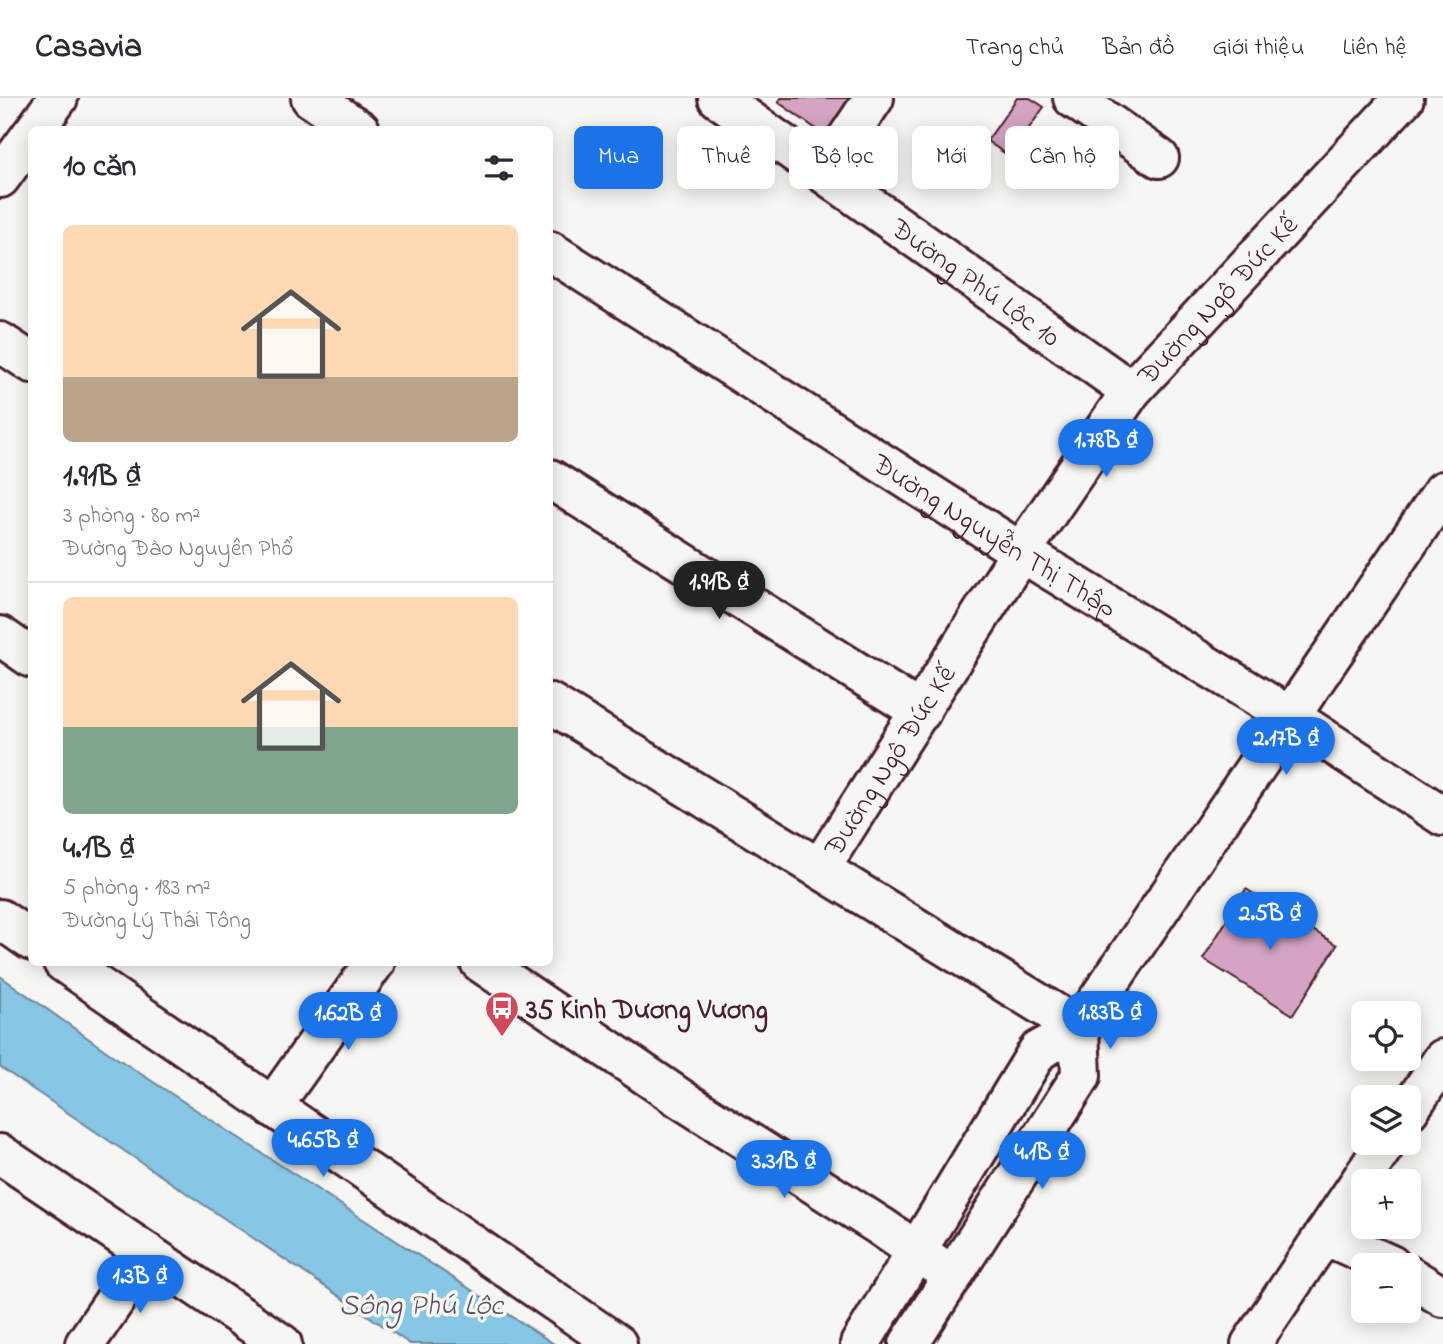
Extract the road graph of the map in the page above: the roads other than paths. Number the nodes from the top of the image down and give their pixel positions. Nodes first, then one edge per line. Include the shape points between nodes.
1 (58, 98) edge
2 (311, 98) edge
3 (718, 98) edge
4 (874, 98) edge
5 (1073, 98) edge
6 (1393, 101) edge
7 (39, 126) edge
8 (354, 126) edge
9 (855, 126) edge
10 (789, 148) edge
11 (1159, 158) dead end
12 (847, 189) edge
13 (555, 267) edge
14 (0, 342) edge
15 (28, 360) edge
16 (1131, 391) junction
17 (553, 481) edge
18 (1443, 491) edge
19 (1021, 552) junction
20 (0, 636) edge
21 (28, 655) edge
22 (553, 706) edge
23 (921, 712) junction
24 (1291, 717) junction
25 (1438, 802) edge
26 (820, 868) junction
27 (0, 919) edge
28 (28, 938) edge
29 (69, 966) edge
30 (372, 966) edge
31 (486, 966) edge
32 (1079, 1028) junction
33 (1443, 1059) edge
34 (1423, 1104) edge
35 (272, 1107) junction
36 (0, 1154) edge
37 (1379, 1155) edge
38 (1324, 1235) junction
39 (918, 1251) junction
40 (147, 1253) junction
41 (1364, 1253) edge
42 (953, 1276) junction
43 (1421, 1283) edge
44 (1443, 1297) edge
45 (85, 1344) edge
46 (282, 1344) edge
47 (617, 1344) edge
48 (860, 1344) edge
49 (909, 1344) edge
50 (1251, 1344) edge

1 - 7 street
2 - 8 street
3 - 10 street, Đường Phú Lộc 10
4 - 9 street
5 - 11 street
6 - 16 street, Đường Ngô Đức Kế
12 - 16 street, Đường Phú Lộc 10
13 - 19 street, Đường Nguyễn Thị Thập
14 - 15 street
16 - 19 street, Đường Ngô Đức Kế
17 - 23 street
18 - 24 street
19 - 23 street, Đường Ngô Đức Kế
19 - 24 street, Đường Nguyễn Thị Thập
20 - 21 street
22 - 26 street
23 - 26 street, Đường Ngô Đức Kế
24 - 25 street, Đường Nguyễn Thị Thập
24 - 32 street
26 - 32 street
27 - 28 street
29 - 35 street
30 - 35 street
31 - 39 street via 681,1099
32 - 39 street via 1038,1051
32 - 42 street via 1081,1076
33 - 34 street
35 - 47 street
36 - 40 street
37 - 38 street
38 - 41 street
38 - 50 street
39 - 42 street
39 - 48 street
40 - 45 street
40 - 46 street
42 - 49 street
43 - 44 street

